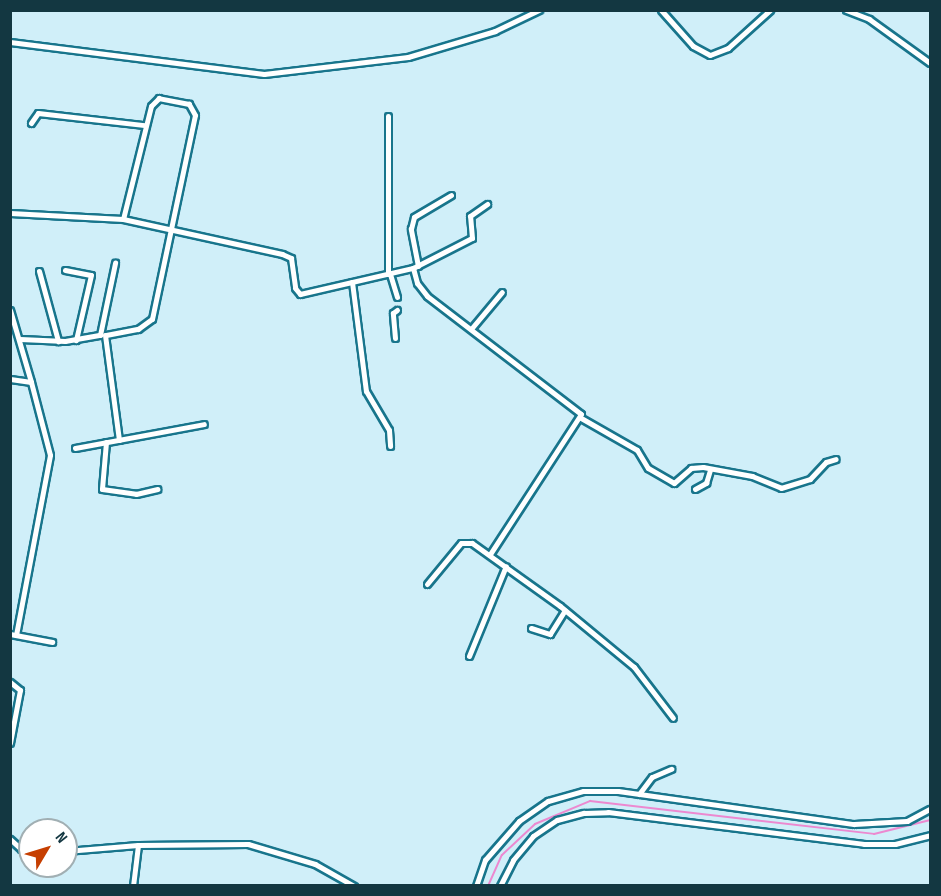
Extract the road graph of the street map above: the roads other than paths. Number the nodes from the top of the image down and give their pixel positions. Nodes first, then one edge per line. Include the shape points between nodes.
1 (539, 10) edge
2 (661, 10) edge
3 (770, 10) edge
4 (846, 10) edge
5 (10, 42) edge
6 (930, 63) edge
7 (388, 116) dead end
8 (31, 123) dead end
9 (144, 125) junction
10 (451, 195) dead end
11 (487, 204) dead end
12 (10, 213) edge
13 (123, 219) junction
14 (171, 228) junction
15 (115, 263) dead end
16 (416, 267) junction
17 (65, 270) dead end
18 (39, 271) dead end
19 (389, 274) junction
20 (352, 282) junction
21 (502, 292) dead end
22 (397, 297) tunnel mouth
23 (10, 310) edge
24 (398, 310) tunnel mouth
25 (471, 329) junction
26 (103, 335) junction
27 (396, 338) dead end
28 (20, 339) junction
29 (76, 340) junction
30 (58, 341) junction
31 (10, 379) edge
32 (31, 382) junction
33 (581, 418) junction
34 (204, 424) dead end
35 (119, 440) junction
36 (106, 442) junction
37 (390, 446) dead end
38 (75, 448) dead end
39 (836, 459) dead end
40 (710, 470) junction
41 (157, 489) dead end
42 (694, 489) dead end
43 (490, 554) junction
44 (506, 566) junction
45 (427, 584) dead end
46 (565, 610) junction
47 (531, 628) dead end
48 (13, 635) edge
49 (52, 642) dead end
50 (469, 656) dead end
51 (10, 682) edge
52 (673, 718) dead end
53 (10, 743) edge
54 (671, 769) dead end
55 (639, 794) junction
56 (930, 810) edge
57 (930, 835) edge
58 (138, 845) junction
59 (78, 850) edge
60 (133, 885) edge
61 (354, 885) edge
62 (476, 885) edge
63 (500, 885) edge

1 - 5 street via 495,30 408,57 264,74
2 - 3 street via 693,46 710,55 728,48
4 - 6 street via 869,19
7 - 19 street
8 - 9 street via 38,113
9 - 13 street
9 - 14 street via 151,106 159,98 184,102 195,110
10 - 16 street via 414,217 411,229
11 - 16 street via 470,216 472,238
12 - 13 street
13 - 14 street
14 - 20 street via 289,255 294,288 300,294
14 - 26 street via 152,319 138,329
15 - 26 street
16 - 19 street
16 - 25 street via 417,284 427,296
17 - 29 street via 91,275
18 - 30 street
19 - 20 street
19 - 22 street
20 - 37 street via 366,391 389,430
21 - 25 street
23 - 28 street
24 - 27 street via 393,314
25 - 33 street via 580,412
26 - 29 street
26 - 35 street
28 - 30 street
28 - 32 street
29 - 30 street
31 - 32 street
32 - 48 street via 50,455
33 - 40 street via 636,450 648,468 663,480 674,483 691,468
33 - 43 street
34 - 35 street
35 - 36 street
36 - 38 street
36 - 41 street via 102,489 136,494
39 - 40 street via 826,462 810,479 781,488 752,476
40 - 42 street via 705,483
43 - 44 street
43 - 45 street via 472,543 462,543
44 - 46 street
44 - 50 street
46 - 47 street via 549,634
46 - 52 street via 634,667
48 - 49 street
51 - 53 street via 20,690
54 - 55 street via 652,777
55 - 56 street via 854,824 907,821
55 - 62 street via 583,791 532,810 501,837 485,860
57 - 63 street via 896,844 864,844 608,812 584,813 557,820 533,836 513,860
58 - 59 street
58 - 60 street
58 - 61 street via 248,844 315,864

